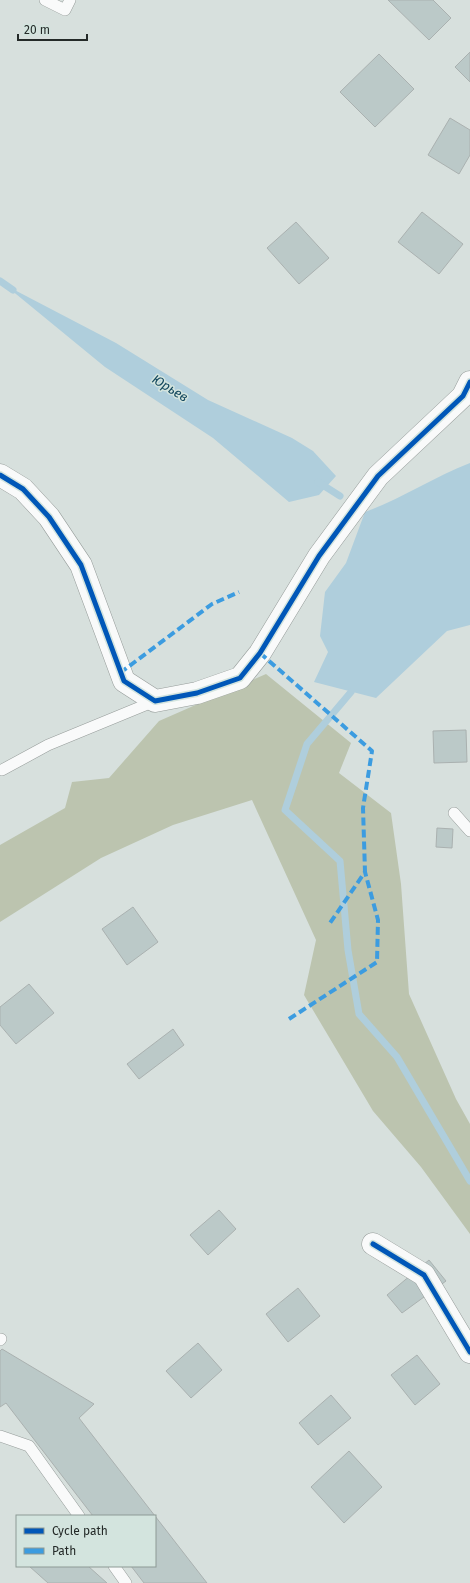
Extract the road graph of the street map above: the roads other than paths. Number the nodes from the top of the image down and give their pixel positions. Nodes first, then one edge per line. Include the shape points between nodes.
1 (45, 0) edge
2 (70, 0) edge
3 (470, 382) edge
4 (0, 475) edge
5 (155, 701) junction
6 (2, 770) dead end
7 (454, 814) dead end
8 (470, 831) edge
9 (373, 1244) dead end
10 (470, 1352) edge
11 (0, 1436) edge
12 (78, 1515) edge
13 (115, 1567) edge
14 (126, 1583) edge

1 - 2 lane via 65,10
3 - 5 street via 463,396 378,476 319,556 260,653 240,678 197,693
4 - 5 street via 23,489 49,517 81,565 124,681
5 - 6 lane via 48,745
7 - 8 lane
9 - 10 street via 424,1275
11 - 12 lane via 28,1446
13 - 14 lane

